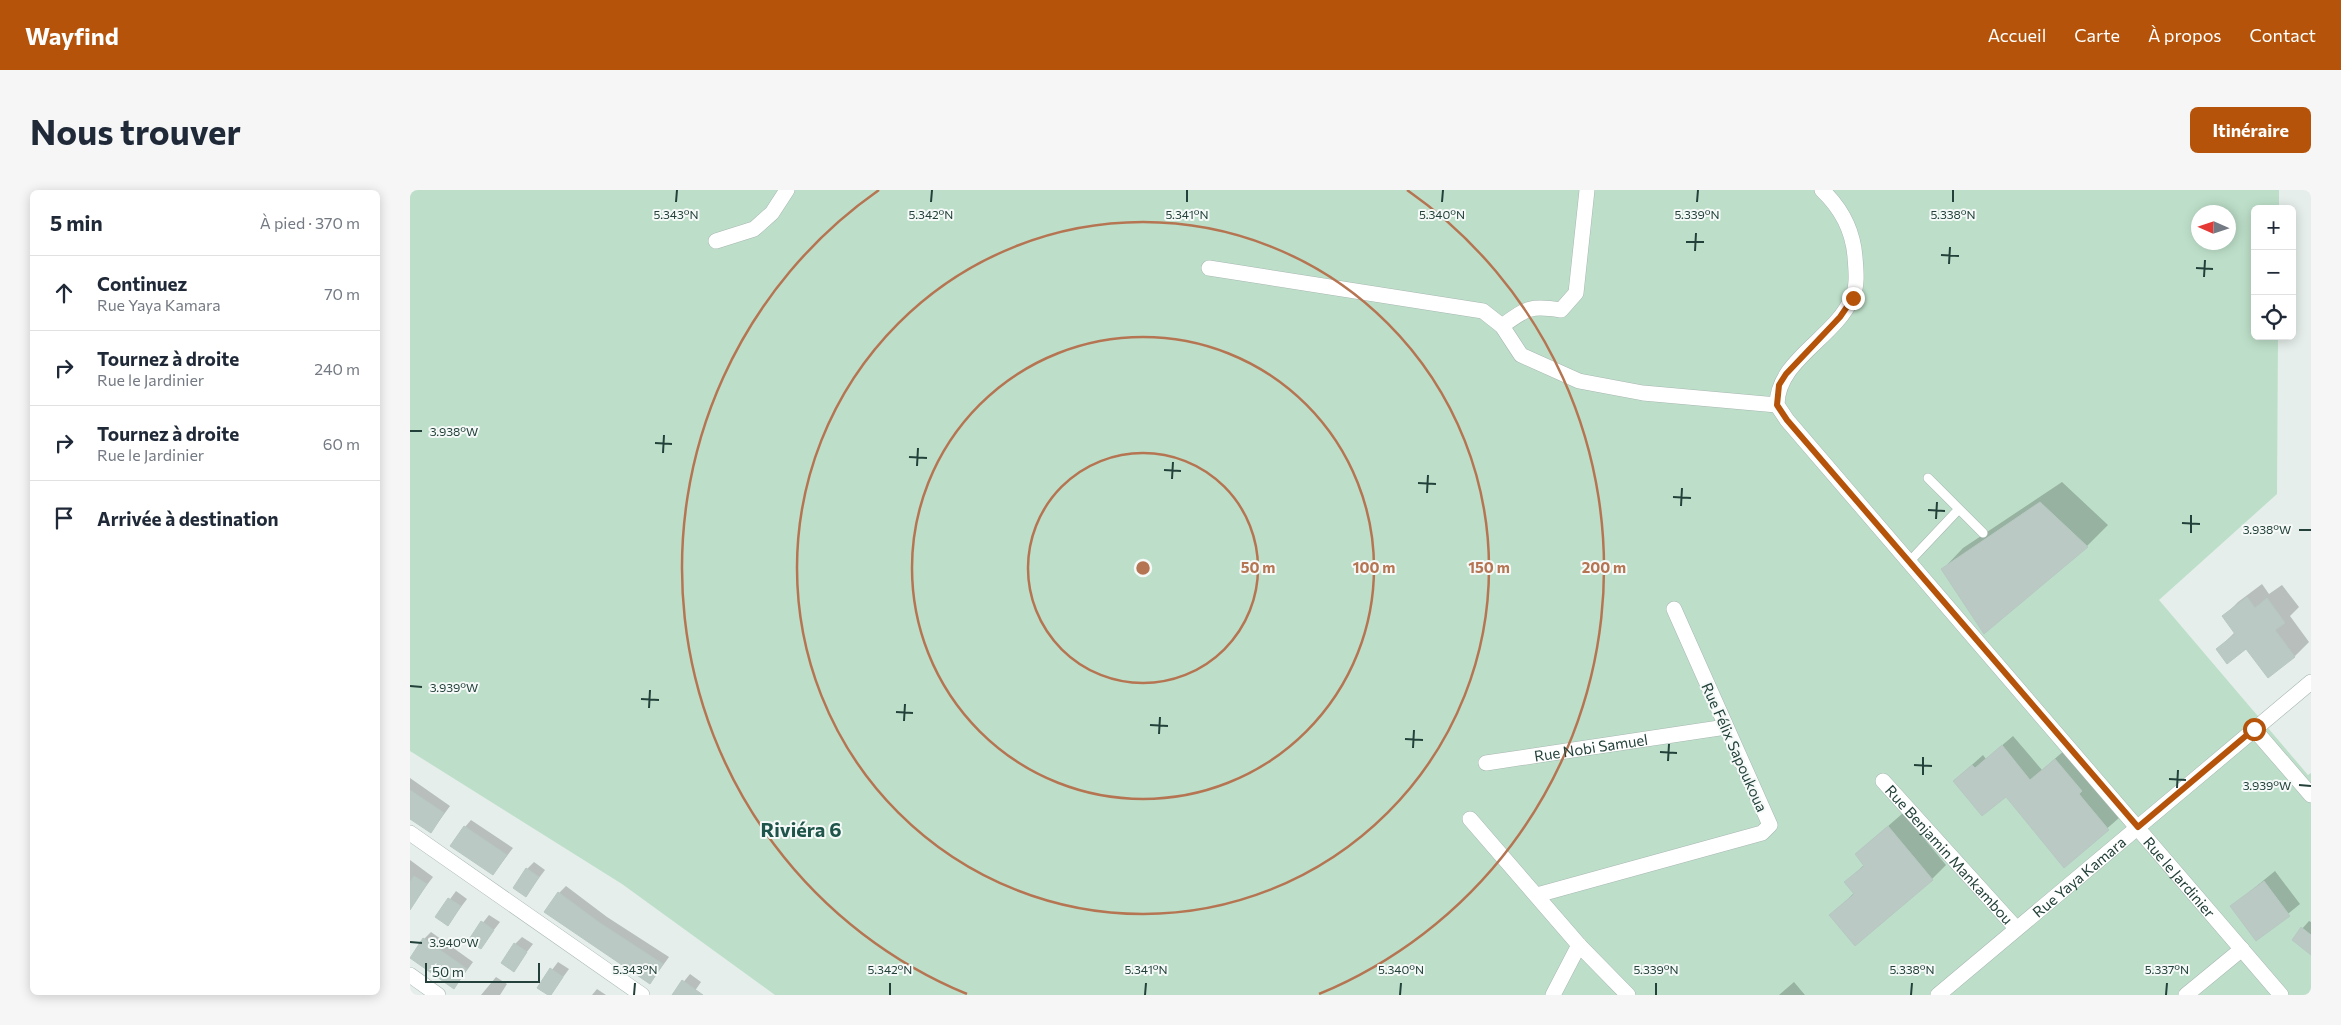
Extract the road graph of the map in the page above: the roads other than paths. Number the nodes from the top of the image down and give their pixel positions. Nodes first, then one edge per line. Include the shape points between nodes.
1 (787, 190) edge
2 (1587, 190) edge
3 (1822, 190) edge
4 (716, 241) dead end
5 (1209, 268) dead end
6 (1502, 326) junction
7 (1777, 405) junction
8 (1928, 478) dead end
9 (1959, 509) junction
10 (1983, 533) dead end
11 (1909, 562) junction
12 (1674, 609) dead end
13 (2311, 682) edge
14 (1726, 727) junction
15 (2254, 729) junction
16 (1486, 763) dead end
17 (1883, 781) dead end
18 (2311, 795) edge
19 (1470, 819) dead end
20 (2138, 827) junction
21 (410, 833) edge
22 (1537, 896) junction
23 (2016, 928) junction
24 (1579, 945) junction
25 (2242, 949) junction
26 (410, 976) edge
27 (438, 995) edge
28 (642, 995) edge
29 (1553, 995) edge
30 (1628, 995) edge
31 (1938, 995) edge
32 (2186, 995) edge
33 (2281, 995) edge

1 - 4 street via 772,213 754,229
2 - 6 street via 1576,293 1561,310 1526,309
3 - 7 street via 1844,216 1854,244 1857,274 1853,298 1840,317 1786,374 1779,385
5 - 6 street via 1484,311
6 - 7 street via 1521,355 1579,381 1643,393
7 - 11 street, Rue le Jardinier
8 - 9 lane
9 - 10 lane
9 - 11 lane
11 - 20 street, Rue le Jardinier
12 - 14 street, Rue Félix Sapoukoua
13 - 15 street, Rue Yaya Kamara
14 - 16 street, Rue Nobi Samuel
14 - 22 street, Rue Félix Sapoukoua via 1770,825 1762,833
15 - 18 street
15 - 20 street, Rue Yaya Kamara
17 - 23 street, Rue Benjamin Mankambou
19 - 22 street
20 - 23 street, Rue Yaya Kamara
20 - 25 street, Rue le Jardinier
21 - 28 street
22 - 24 street
23 - 31 street, Rue Yaya Kamara
24 - 29 street
24 - 30 street
25 - 32 street
25 - 33 street, Rue le Jardinier
26 - 27 street

